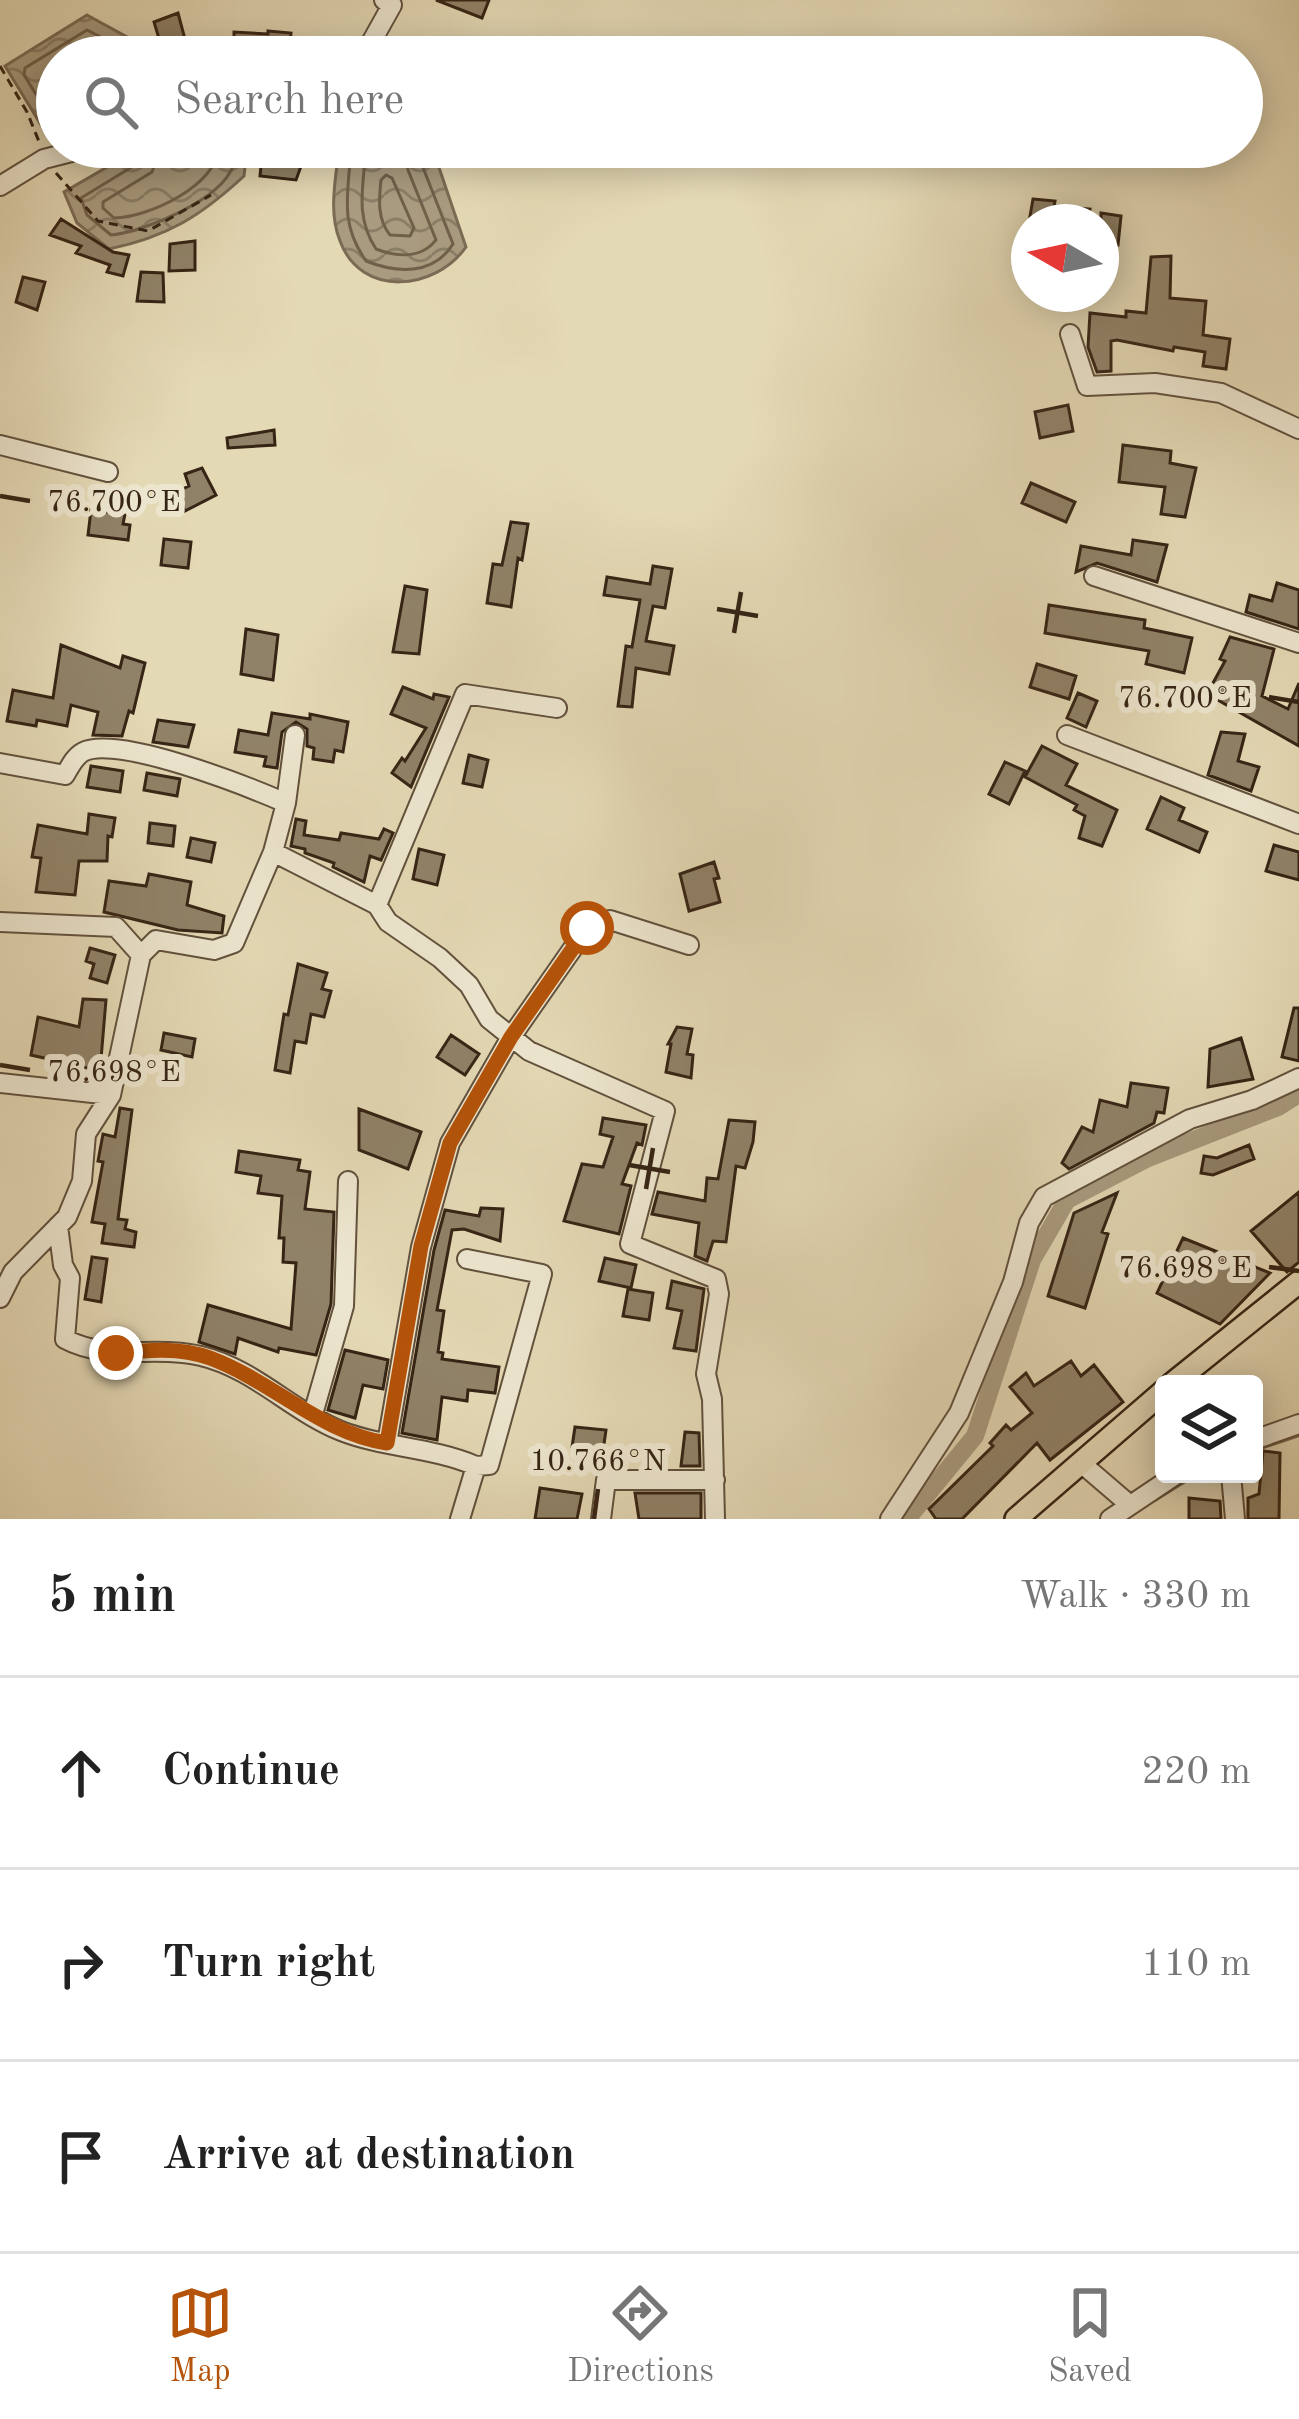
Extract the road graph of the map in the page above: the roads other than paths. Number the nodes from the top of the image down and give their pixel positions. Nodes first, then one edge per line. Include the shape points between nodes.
1 (384, 0) edge
2 (375, 36) edge
3 (36, 164) edge
4 (0, 186) edge
5 (1070, 334) dead end
6 (1299, 429) edge
7 (0, 446) edge
8 (109, 472) dead end
9 (1094, 576) dead end
10 (1299, 643) edge
11 (557, 708) dead end
12 (296, 735) dead end
13 (1067, 735) dead end
14 (0, 763) edge
15 (286, 803) junction
16 (1299, 824) edge
17 (273, 851) junction
18 (377, 904) junction
19 (0, 922) edge
20 (689, 944) dead end
21 (141, 955) junction
22 (511, 1037) junction
23 (1299, 1078) edge
24 (0, 1083) edge
25 (111, 1095) junction
26 (348, 1181) dead end
27 (58, 1226) junction
28 (466, 1259) dead end
29 (1299, 1282) edge
30 (0, 1298) edge
31 (1183, 1375) edge
32 (1155, 1399) edge
33 (313, 1414) junction
34 (1299, 1424) edge
35 (1263, 1438) edge
36 (387, 1443) junction
37 (1081, 1463) junction
38 (476, 1466) junction
39 (715, 1480) junction
40 (1163, 1483) edge
41 (1232, 1483) edge
42 (1130, 1505) junction
43 (602, 1509) edge
44 (460, 1519) edge
45 (715, 1519) edge
46 (890, 1519) edge
47 (1016, 1519) edge
48 (1110, 1519) edge
49 (1235, 1519) edge

1 - 2 street via 392,5
3 - 4 street
5 - 6 street via 1088,386 1155,383 1221,393
7 - 8 street
9 - 10 street
11 - 18 street via 465,694
12 - 15 street
13 - 16 street
14 - 15 street via 65,775 87,749 160,756
15 - 17 street
17 - 18 street
17 - 21 street via 234,943 214,950 156,940
18 - 22 street via 388,922 470,986
19 - 21 street via 116,928
20 - 22 street via 610,920 587,928
21 - 25 street
22 - 36 street via 450,1143 421,1246
22 - 39 street via 665,1111 630,1244 716,1279 706,1375
23 - 46 street via 1190,1119 1044,1197 959,1413
24 - 25 street
25 - 27 street via 86,1134 82,1181
26 - 33 street via 344,1306
27 - 30 street via 13,1272
27 - 33 street via 70,1278 65,1339 87,1350 207,1357
28 - 38 street via 542,1274 489,1465
29 - 31 main road
32 - 37 main road
33 - 36 street
34 - 35 street
36 - 38 street
37 - 42 street
37 - 47 main road
38 - 44 street
39 - 43 street via 606,1480
39 - 45 street
40 - 42 street
41 - 49 street
42 - 48 street

